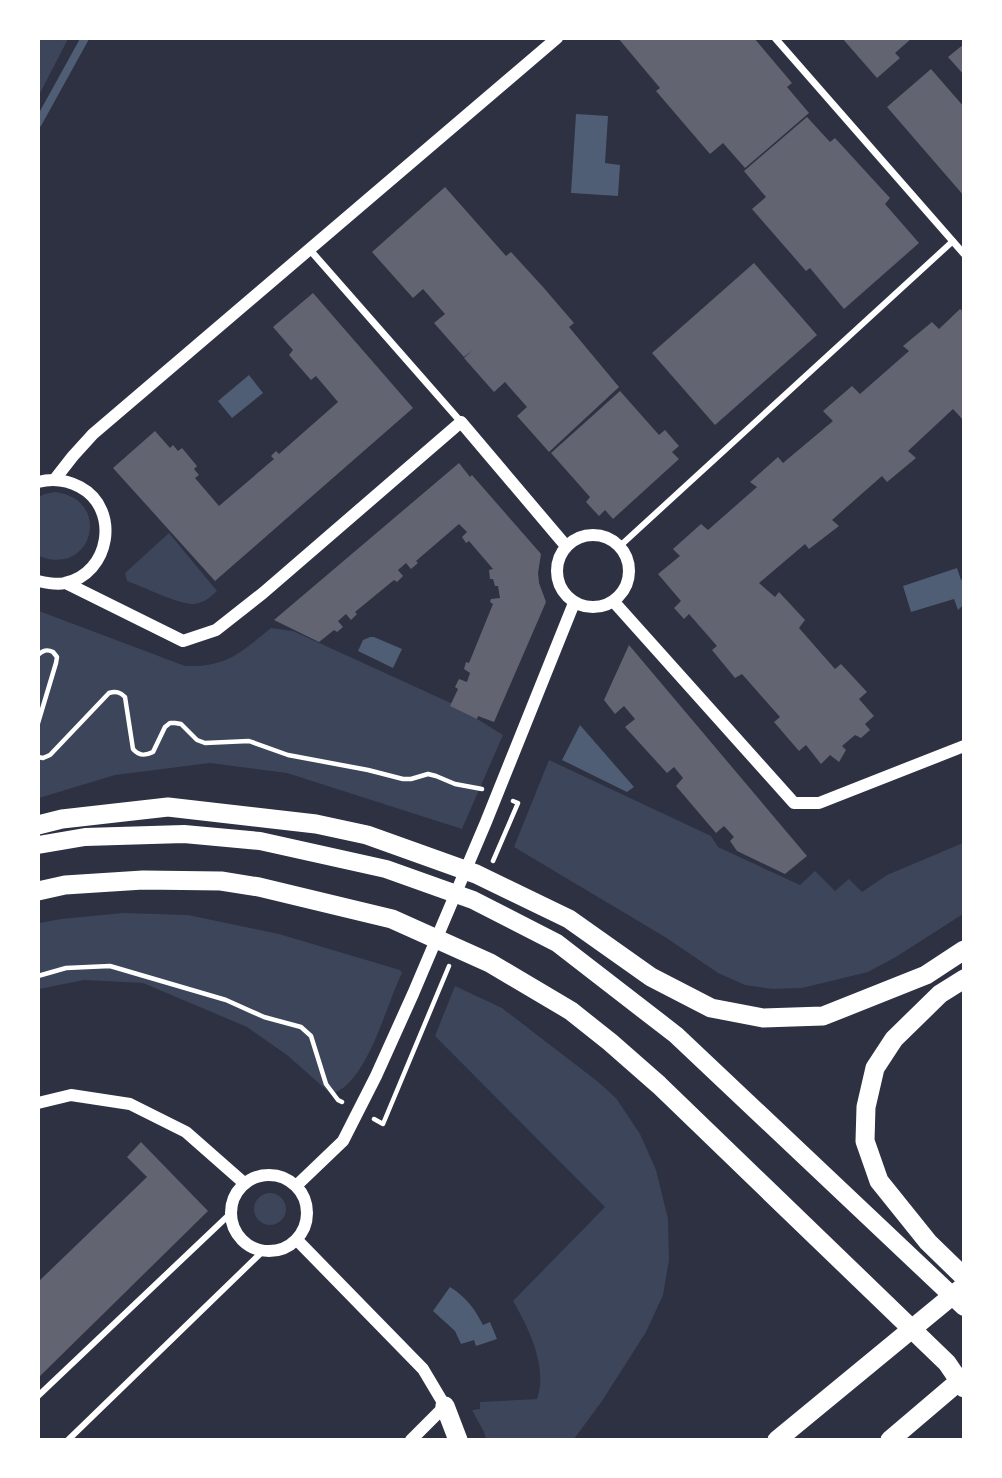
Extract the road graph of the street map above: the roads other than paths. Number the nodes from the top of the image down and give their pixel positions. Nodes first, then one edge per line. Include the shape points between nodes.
1 (557, 38) edge
2 (775, 38) edge
3 (953, 241) junction
4 (310, 250) junction
5 (964, 254) edge
6 (461, 422) junction
7 (55, 480) junction
8 (38, 482) edge
9 (566, 546) junction
10 (620, 546) junction
11 (38, 581) edge
12 (66, 583) junction
13 (614, 602) junction
14 (574, 603) junction
15 (964, 746) edge
16 (38, 824) edge
17 (38, 845) edge
18 (38, 891) edge
19 (964, 950) edge
20 (964, 979) edge
21 (38, 1103) edge
22 (244, 1183) junction
23 (296, 1186) junction
24 (231, 1213) junction
25 (297, 1240) junction
26 (263, 1251) junction
27 (964, 1277) edge
28 (964, 1286) edge
29 (964, 1307) edge
30 (947, 1363) junction
31 (964, 1378) edge
32 (964, 1388) edge
33 (38, 1396) edge
34 (445, 1406) junction
35 (925, 1411) junction
36 (68, 1440) edge
37 (411, 1440) edge
38 (458, 1440) edge
39 (777, 1440) edge
40 (890, 1440) edge
41 (900, 1440) edge

1 - 4 street
2 - 3 street
3 - 5 street
3 - 10 street
4 - 6 street
4 - 7 street via 93,434
6 - 9 street
6 - 12 street via 216,629 183,641
7 - 8 street
7 - 12 street via 87,490 98,503 107,535 94,566
9 - 10 street via 583,535 603,536
9 - 14 street via 556,565 559,587
10 - 13 street via 630,575 625,591
11 - 12 street
13 - 14 street via 594,608
13 - 15 street via 794,803 819,803
14 - 23 street via 413,995 359,1111 343,1142
16 - 19 highway via 168,807 316,824 367,835 476,874 569,919 651,977 711,1008 763,1018 823,1016 926,975
17 - 29 main road via 85,837 184,834 260,841 386,869 485,906 557,943 676,1035
18 - 30 highway via 143,880 220,881 259,887 392,919 490,963 571,1011 610,1042
20 - 27 highway via 940,994 894,1039 875,1068 866,1107 865,1141 879,1181 928,1242
21 - 22 street via 72,1095 130,1104 186,1132
22 - 23 street via 271,1175
22 - 24 street
23 - 25 street via 308,1210
24 - 26 street via 235,1232 243,1242
24 - 33 street
25 - 26 street via 280,1251
25 - 34 street via 423,1369
26 - 36 street
28 - 39 highway
30 - 31 main road
30 - 32 highway
31 - 35 highway
34 - 37 street
34 - 38 highway
35 - 40 highway
35 - 41 highway

